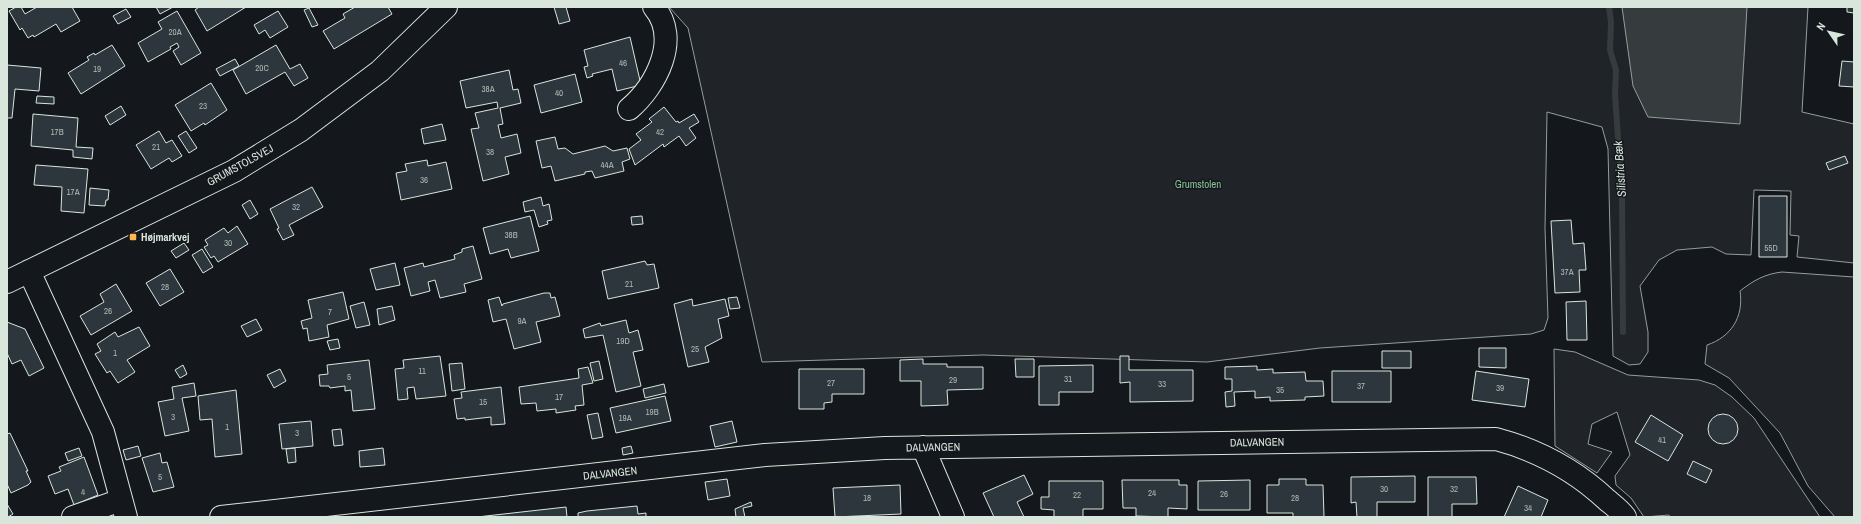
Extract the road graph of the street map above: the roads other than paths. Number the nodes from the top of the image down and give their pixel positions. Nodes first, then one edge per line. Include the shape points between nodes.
1 (446, 7) edge
2 (654, 7) edge
3 (629, 109) dead end
4 (29, 272) junction
5 (7, 282) edge
6 (923, 447) junction
7 (124, 508) edge
8 (73, 517) edge
9 (221, 517) edge
10 (953, 517) edge
11 (1624, 517) edge

1 - 4 street, GRUMSTOLSVEJ via 380,71 300,130 234,171
2 - 3 street via 660,14 667,35 662,67 642,98
4 - 5 street, GRUMSTOLSVEJ
4 - 7 street via 103,432
6 - 9 street, DALVANGEN via 765,456
6 - 10 street
6 - 11 street, DALVANGEN via 1496,439 1538,454 1571,471 1593,487
7 - 8 street

